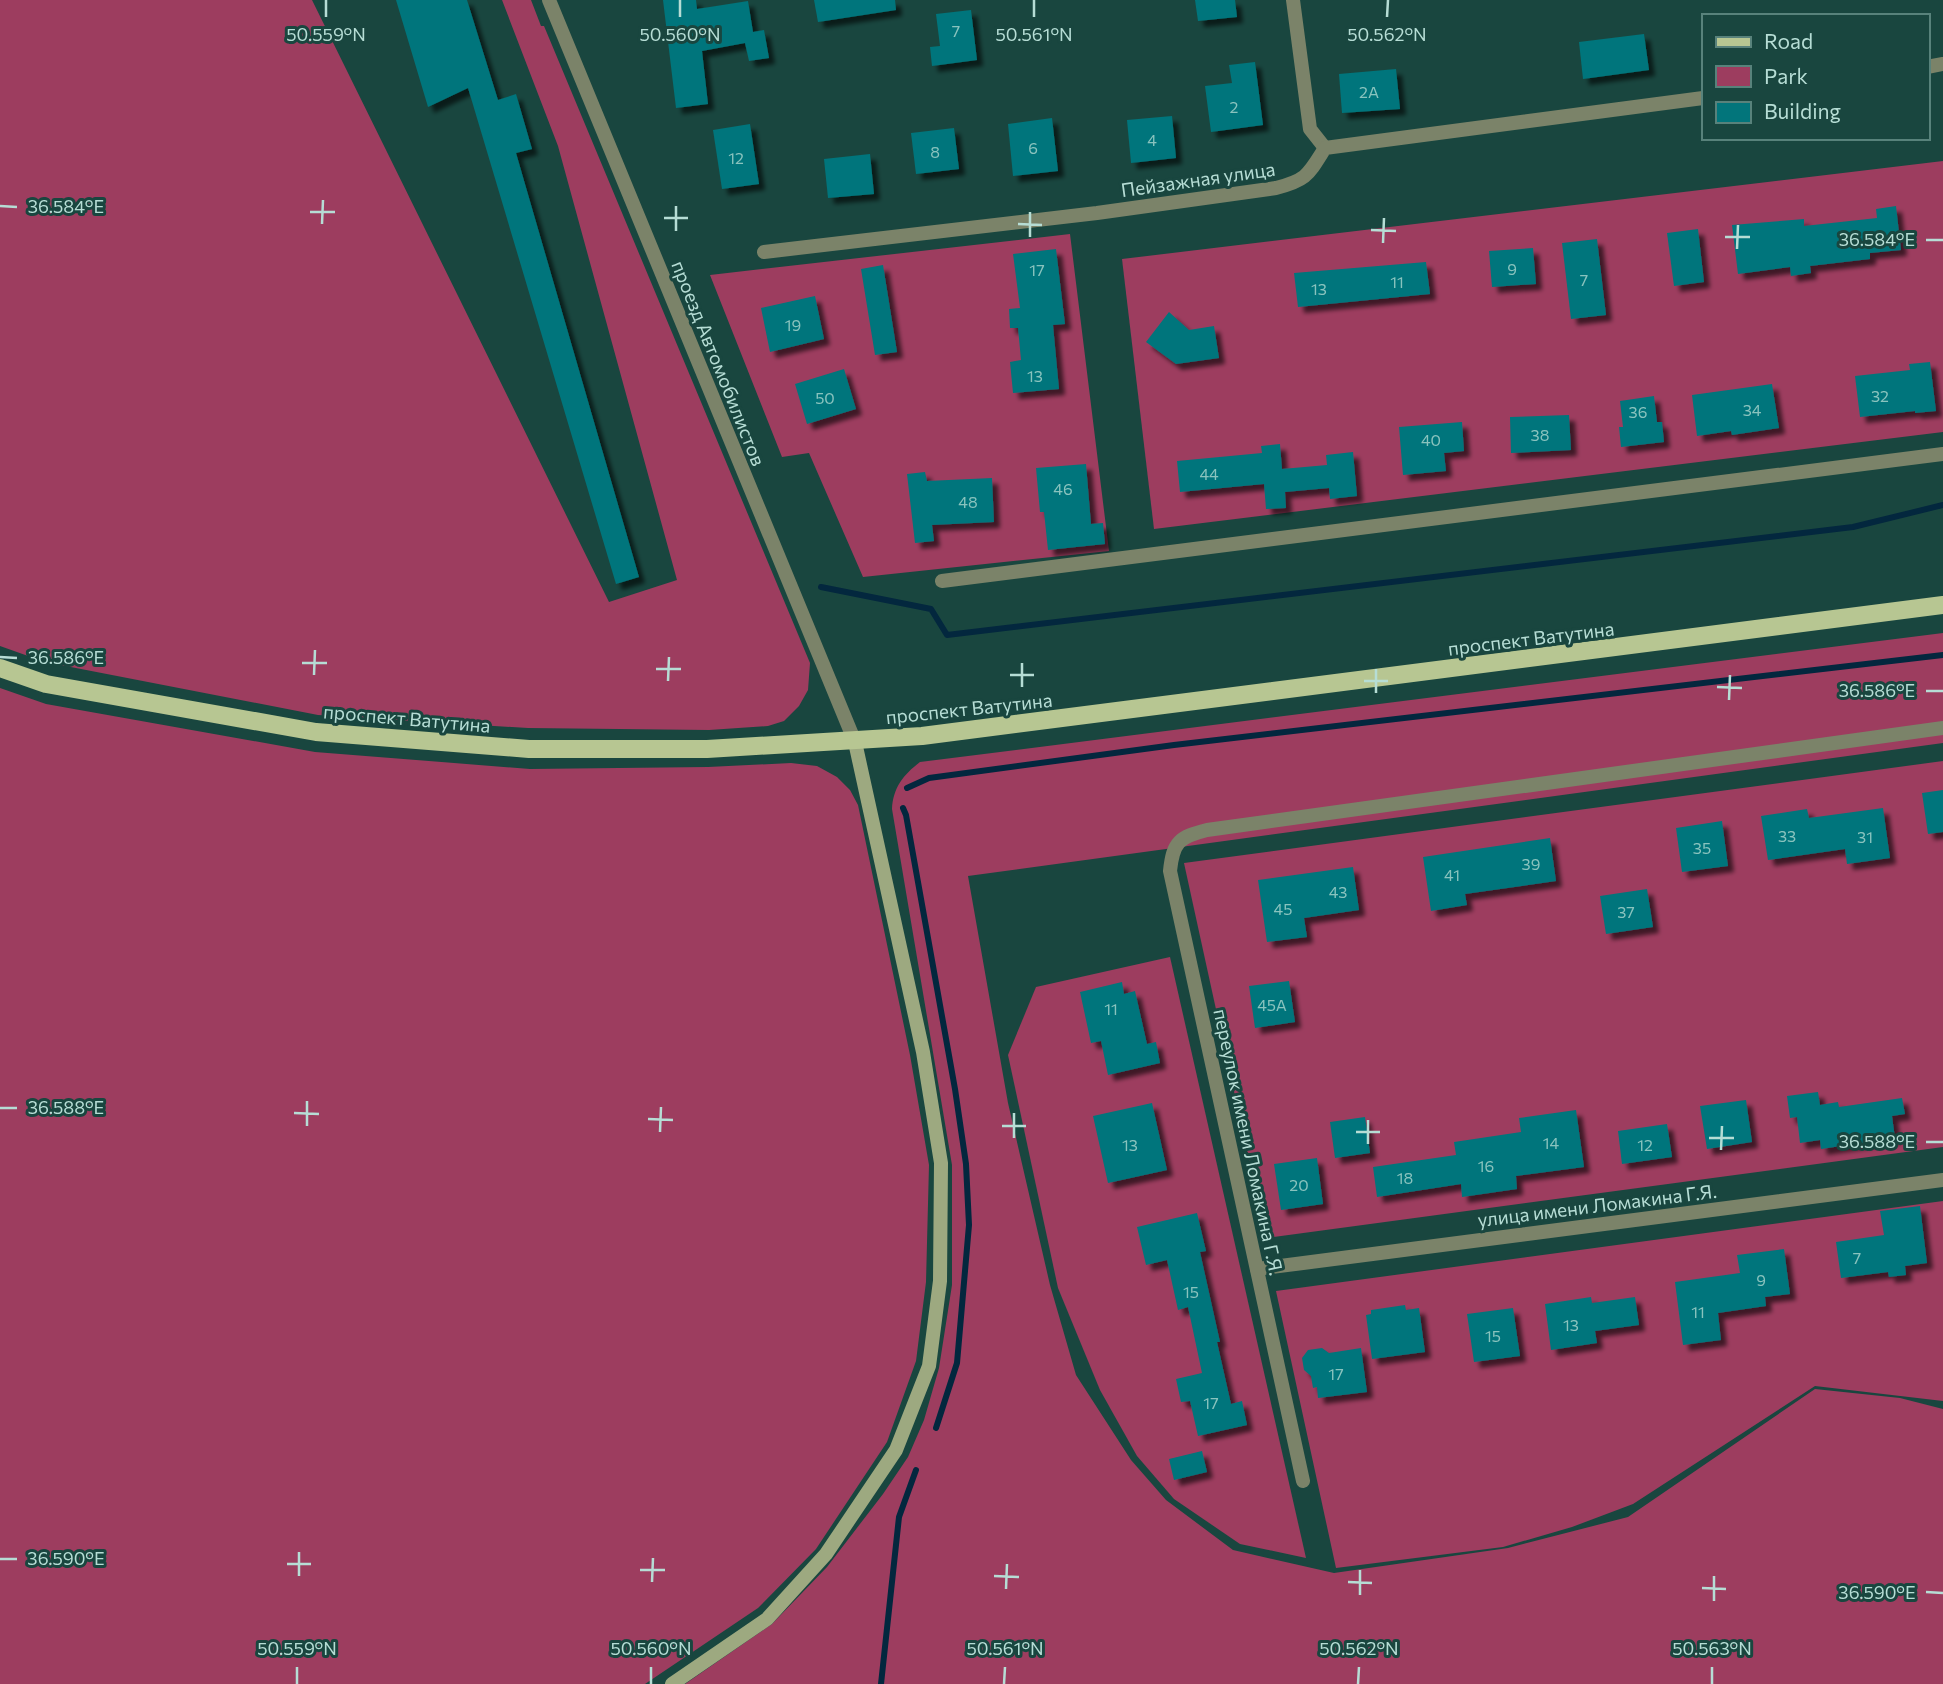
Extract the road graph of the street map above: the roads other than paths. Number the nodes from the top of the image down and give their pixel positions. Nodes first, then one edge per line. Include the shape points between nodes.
1 (1293, 0) edge
2 (554, 3) edge
3 (1702, 98) edge
4 (1325, 148) junction
5 (764, 252) dead end
6 (1943, 454) edge
7 (942, 581) dead end
8 (1943, 606) edge
9 (0, 668) edge
10 (1943, 728) edge
11 (855, 742) junction
12 (1943, 1180) edge
13 (1257, 1269) junction
14 (1303, 1481) dead end
15 (672, 1684) edge

1 - 4 street via 1310,129
2 - 11 street, проезд Автомобилистов
3 - 4 street
4 - 5 street, Пейзажная улица via 1298,183 1276,188
6 - 7 street
8 - 11 main road, проспект Ватутина
9 - 11 main road, проспект Ватутина via 46,684 316,732 529,749 706,749
10 - 13 street, переулок имени Ломакина Г.Я. via 1186,835 1172,852 1170,871
11 - 15 street via 923,1052 941,1163 940,1281 929,1366 896,1450 826,1554 767,1619
12 - 13 street, улица имени Ломакина Г.Я.
13 - 14 street, переулок имени Ломакина Г.Я.

